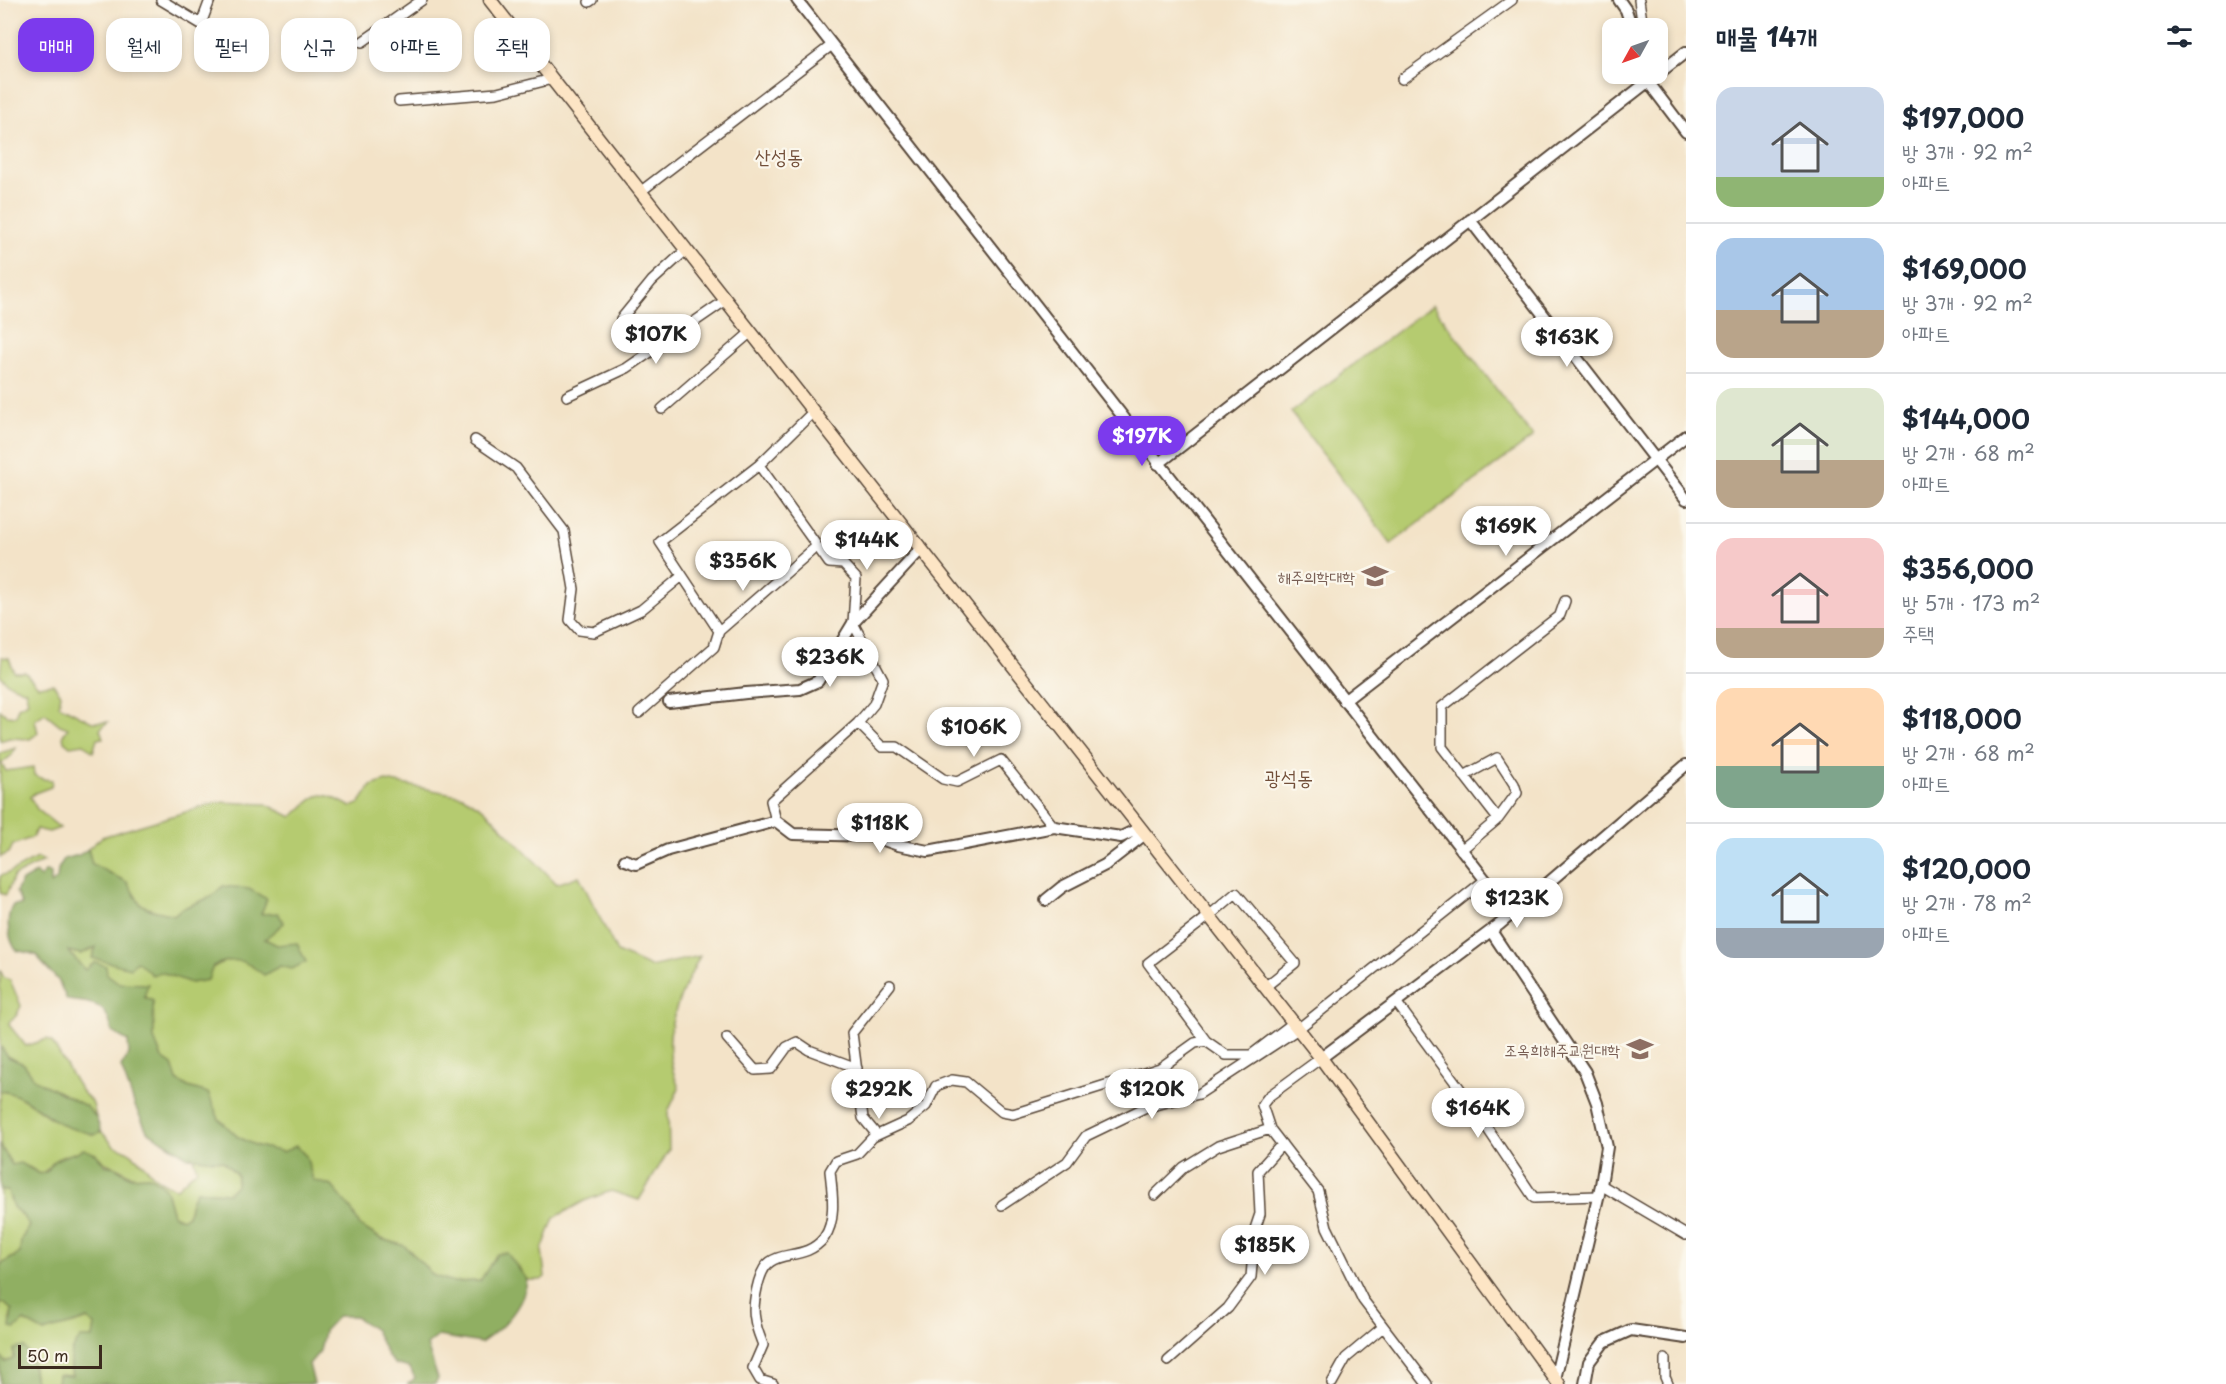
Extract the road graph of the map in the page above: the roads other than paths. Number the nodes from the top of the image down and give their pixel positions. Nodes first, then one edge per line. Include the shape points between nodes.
1 (161, 0) edge
2 (210, 0) edge
3 (422, 0) edge
4 (490, 0) edge
5 (796, 0) edge
6 (1512, 0) edge
7 (1619, 0) edge
8 (1639, 0) edge
9 (1629, 18) edge
10 (1642, 18) edge
11 (362, 42) dead end
12 (832, 45) junction
13 (1686, 52) edge
14 (1668, 64) edge
15 (552, 79) junction
16 (1402, 79) dead end
17 (1639, 84) edge
18 (1653, 84) edge
19 (399, 100) dead end
20 (1686, 132) edge
21 (640, 192) junction
22 (1470, 220) junction
23 (686, 250) junction
24 (726, 300) junction
25 (621, 319) dead end
26 (751, 332) junction
27 (567, 396) dead end
28 (662, 409) dead end
29 (813, 412) junction
30 (1686, 436) edge
31 (475, 440) dead end
32 (1655, 459) junction
33 (1158, 464) junction
34 (759, 465) junction
35 (1686, 499) edge
36 (817, 546) junction
37 (921, 549) junction
38 (682, 576) junction
39 (1565, 602) dead end
40 (853, 623) junction
41 (719, 631) junction
42 (1344, 701) junction
43 (669, 702) dead end
44 (639, 713) dead end
45 (858, 723) junction
46 (1686, 765) edge
47 (1464, 776) junction
48 (1498, 819) junction
49 (776, 821) junction
50 (1054, 827) junction
51 (1142, 831) junction
52 (1461, 850) junction
53 (625, 860) dead end
54 (1485, 880) junction
55 (1047, 900) dead end
56 (1512, 914) junction
57 (1209, 916) junction
58 (1491, 931) junction
59 (890, 985) dead end
60 (1265, 987) junction
61 (1396, 1002) junction
62 (1295, 1026) junction
63 (727, 1038) dead end
64 (1206, 1041) junction
65 (1321, 1058) junction
66 (857, 1068) junction
67 (1270, 1129) junction
68 (877, 1135) junction
69 (1282, 1144) junction
70 (1600, 1191) junction
71 (1155, 1195) dead end
72 (1002, 1205) dead end
73 (1686, 1235) edge
74 (1383, 1327) junction
75 (1686, 1338) edge
76 (1665, 1359) dead end
77 (1168, 1361) dead end
78 (1557, 1382) edge
79 (1332, 1383) edge
80 (773, 1384) edge
81 (1427, 1384) edge
82 (1585, 1384) edge
83 (1668, 1384) edge

1 - 2 street via 201,24
3 - 11 street
4 - 15 main road
5 - 12 street
6 - 16 street
7 - 9 street
8 - 10 street
12 - 21 street
12 - 33 street
13 - 14 street
15 - 19 street via 497,93
15 - 21 main road
17 - 22 street
18 - 20 street
21 - 23 main road
22 - 32 street
22 - 33 street
23 - 24 main road
23 - 25 street via 652,281
24 - 26 main road
24 - 27 street via 627,368
26 - 28 street
26 - 29 main road
29 - 34 street
29 - 37 main road
30 - 32 street
31 - 38 street via 516,468 564,531 574,589 570,620 579,630 594,632 641,610
32 - 35 street
32 - 42 street
33 - 42 street
34 - 36 street
34 - 38 street via 660,542
36 - 40 street via 829,563 843,564 856,578
36 - 41 street
37 - 40 street
37 - 51 main road
38 - 41 street
39 - 47 street via 1560,615 1442,707 1442,747
40 - 43 street via 818,681 800,689
40 - 45 street via 883,679 874,704
41 - 44 street via 714,647
42 - 52 street
45 - 49 street via 771,801
45 - 50 street via 882,747 897,747 944,779 957,782 1001,760
46 - 56 street
47 - 48 street
47 - 48 street via 1497,758 1517,793
48 - 52 street
49 - 50 street via 793,834 872,836 928,851
49 - 53 street via 668,850 636,864
50 - 51 street via 1121,837
51 - 55 street via 1105,865 1062,887
51 - 57 main road
52 - 54 street
54 - 56 street
54 - 62 street
56 - 58 street
57 - 60 main road
57 - 60 street via 1236,892 1295,963
57 - 64 street via 1148,963
58 - 61 street
58 - 70 street via 1585,1072 1607,1147
59 - 66 street via 852,1033
60 - 62 main road
61 - 65 street
61 - 70 street via 1534,1198
62 - 64 street via 1251,1055 1226,1055
62 - 65 main road
62 - 72 street via 1199,1094 1144,1108 1086,1136 1067,1162
63 - 66 street via 756,1070 771,1069 787,1047 797,1042
64 - 68 street via 1195,1043 1160,1068 1013,1114 1002,1112 966,1082 952,1080 936,1086 926,1106 908,1121
65 - 67 street via 1269,1096 1262,1106
65 - 78 main road
66 - 68 street via 863,1118
67 - 69 street
67 - 71 street via 1218,1146 1184,1167
68 - 80 street via 857,1154 836,1161 830,1171 834,1208 825,1237 808,1251 770,1261 762,1271 754,1317 763,1345 753,1368 760,1380
69 - 74 street via 1318,1191 1328,1227 1363,1300
69 - 77 street via 1258,1171 1260,1214 1251,1277 1228,1308
70 - 73 street
70 - 78 street
74 - 79 street via 1346,1358
74 - 81 street
75 - 82 street via 1631,1330 1604,1342 1589,1362
76 - 83 street

